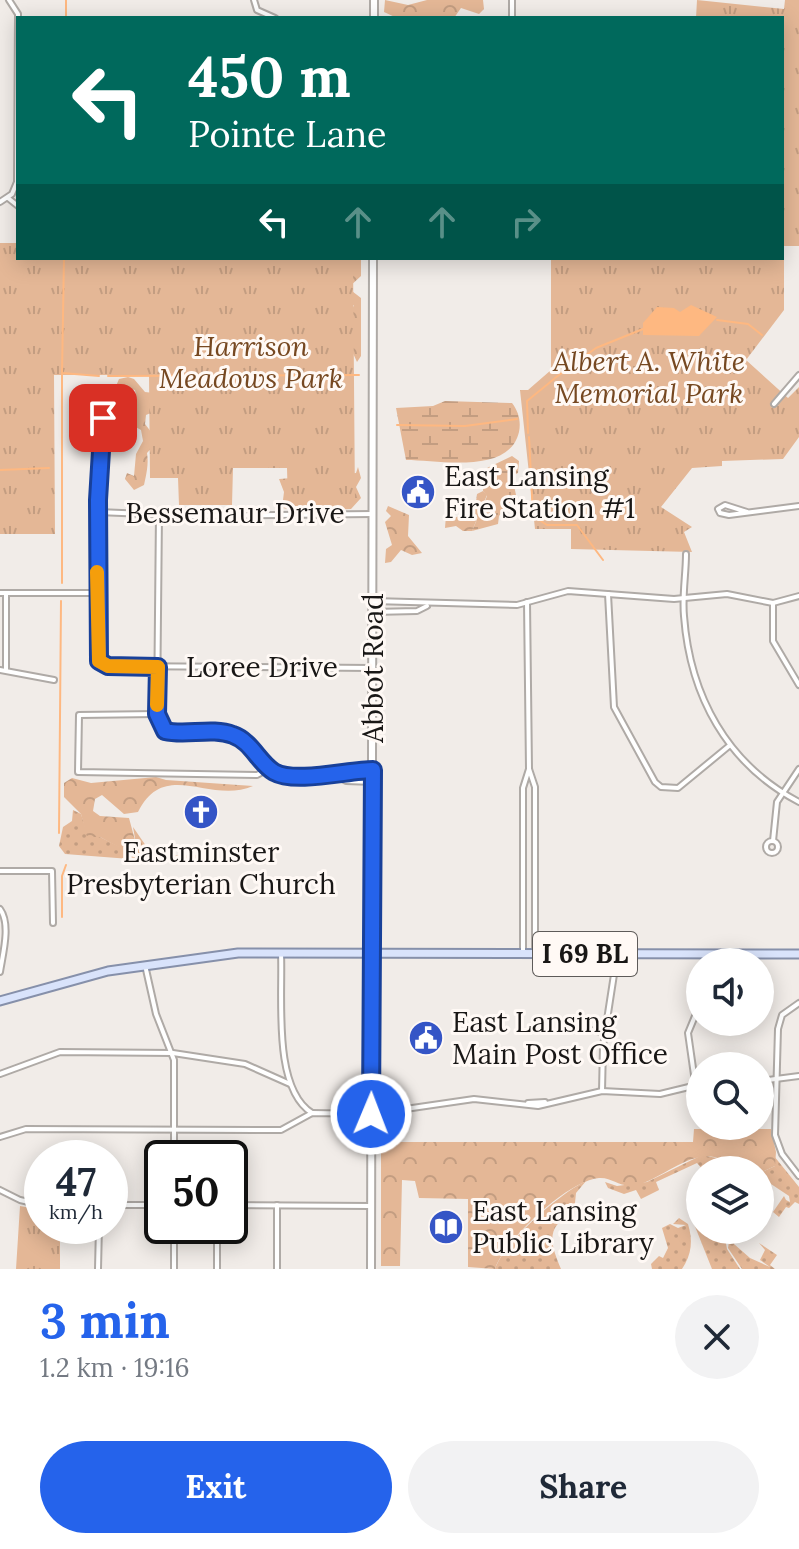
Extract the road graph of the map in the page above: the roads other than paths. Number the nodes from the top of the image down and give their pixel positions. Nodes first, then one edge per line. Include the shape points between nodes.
1 (22, 0) edge
2 (254, 0) edge
3 (12, 3) edge
4 (270, 16) edge
5 (16, 151) edge
6 (16, 189) edge
7 (10, 196) junction
8 (0, 202) edge
9 (16, 204) edge
10 (373, 260) edge
11 (799, 375) edge
12 (103, 396) dead end
13 (774, 404) dead end
14 (799, 506) edge
15 (98, 512) junction
16 (747, 512) junction
17 (159, 513) junction
18 (373, 514) junction
19 (686, 554) dead end
20 (3, 593) edge
21 (97, 593) junction
22 (608, 594) junction
23 (799, 596) edge
24 (685, 599) junction
25 (373, 601) junction
26 (527, 602) junction
27 (773, 603) junction
28 (430, 605) junction
29 (373, 612) junction
30 (158, 667) junction
31 (372, 668) junction
32 (3, 670) edge
33 (54, 680) dead end
34 (799, 685) edge
35 (157, 714) junction
36 (729, 746) junction
37 (270, 768) junction
38 (529, 769) junction
39 (799, 769) edge
40 (373, 770) junction
41 (334, 775) junction
42 (373, 782) junction
43 (783, 793) junction
44 (799, 802) edge
45 (773, 841) dead end
46 (0, 871) edge
47 (0, 909) edge
48 (53, 923) dead end
49 (281, 953) junction
50 (523, 954) junction
51 (535, 954) junction
52 (799, 954) edge
53 (372, 955) junction
54 (617, 955) junction
55 (774, 955) edge
56 (686, 957) edge
57 (145, 964) junction
58 (0, 972) edge
59 (0, 1001) edge
60 (799, 1003) edge
61 (567, 1027) dead end
62 (605, 1032) junction
63 (173, 1053) junction
64 (286, 1068) junction
65 (0, 1074) edge
66 (275, 1076) junction
67 (799, 1076) edge
68 (776, 1080) junction
69 (290, 1084) junction
70 (686, 1087) edge
71 (602, 1091) junction
72 (299, 1103) junction
73 (312, 1113) junction
74 (371, 1114) junction
75 (298, 1118) junction
76 (174, 1130) junction
77 (0, 1137) edge
78 (174, 1140) edge
79 (799, 1176) edge
80 (0, 1190) edge
81 (24, 1201) edge
82 (248, 1205) edge
83 (277, 1205) junction
84 (371, 1206) junction
85 (99, 1244) edge
86 (174, 1244) edge
87 (217, 1244) edge
88 (98, 1269) edge
89 (174, 1269) edge
90 (217, 1269) edge
91 (277, 1269) edge
92 (371, 1269) edge

1 - 3 street
2 - 4 street via 257,10
3 - 5 street
6 - 7 street
7 - 8 street
7 - 9 street
10 - 18 main road, Abbot Road
11 - 13 street
12 - 15 street
14 - 16 street
15 - 17 street, Bessemaur Drive
15 - 21 street
16 - 16 street via 725,505 718,509 722,515
17 - 18 street, Bessemaur Drive
17 - 30 street
18 - 25 main road, Abbot Road
19 - 24 street
20 - 21 street
20 - 32 street
21 - 30 street, Loree Drive via 98,658 103,665
22 - 24 street
22 - 26 street via 568,591
22 - 36 street via 614,707 655,782 678,788
23 - 27 street
24 - 27 street via 727,594
24 - 36 street via 694,677
25 - 28 street
25 - 29 main road, Abbot Road
26 - 28 street
26 - 38 street
27 - 34 street via 773,641
28 - 29 street via 417,611
29 - 31 main road, Abbot Road
30 - 31 street, Loree Drive
30 - 35 street
31 - 40 main road, Abbot Road
32 - 33 street
35 - 37 street via 170,733 234,735
35 - 37 street via 79,715 78,772 257,775
36 - 43 street
37 - 41 street via 282,774
38 - 50 street via 523,788
38 - 51 street via 535,787
39 - 43 street
40 - 41 street
40 - 42 main road, Abbot Road
41 - 42 street
42 - 53 main road, Abbot Road
43 - 44 street
43 - 45 street via 777,802
46 - 48 street via 52,871
47 - 58 street via 7,929
49 - 53 main road, I 69 BL
49 - 57 main road, I 69 BL
49 - 64 street
50 - 51 main road, I 69 BL
50 - 53 main road, I 69 BL
51 - 54 main road, I 69 BL
52 - 55 main road, I 69 BL
53 - 74 main road, Abbot Road
54 - 56 main road, I 69 BL
54 - 62 street
57 - 59 main road, I 69 BL
57 - 63 street via 156,1014
60 - 68 street via 779,1021
61 - 62 street
62 - 71 street
63 - 65 street via 60,1052
63 - 66 street via 227,1060
63 - 76 street
64 - 66 street
64 - 69 street
66 - 69 street
67 - 68 street
68 - 79 street via 776,1140
69 - 72 street
70 - 71 street via 660,1094
71 - 74 street via 538,1106 453,1100
72 - 73 street
72 - 75 street
73 - 74 street
73 - 75 street
74 - 84 main road, Abbot Road
75 - 76 street via 281,1130
76 - 77 street via 20,1129
76 - 78 street
80 - 81 street
82 - 83 street
83 - 84 street
83 - 91 street
84 - 92 main road, Abbot Road
85 - 88 street
86 - 89 street
87 - 90 street

